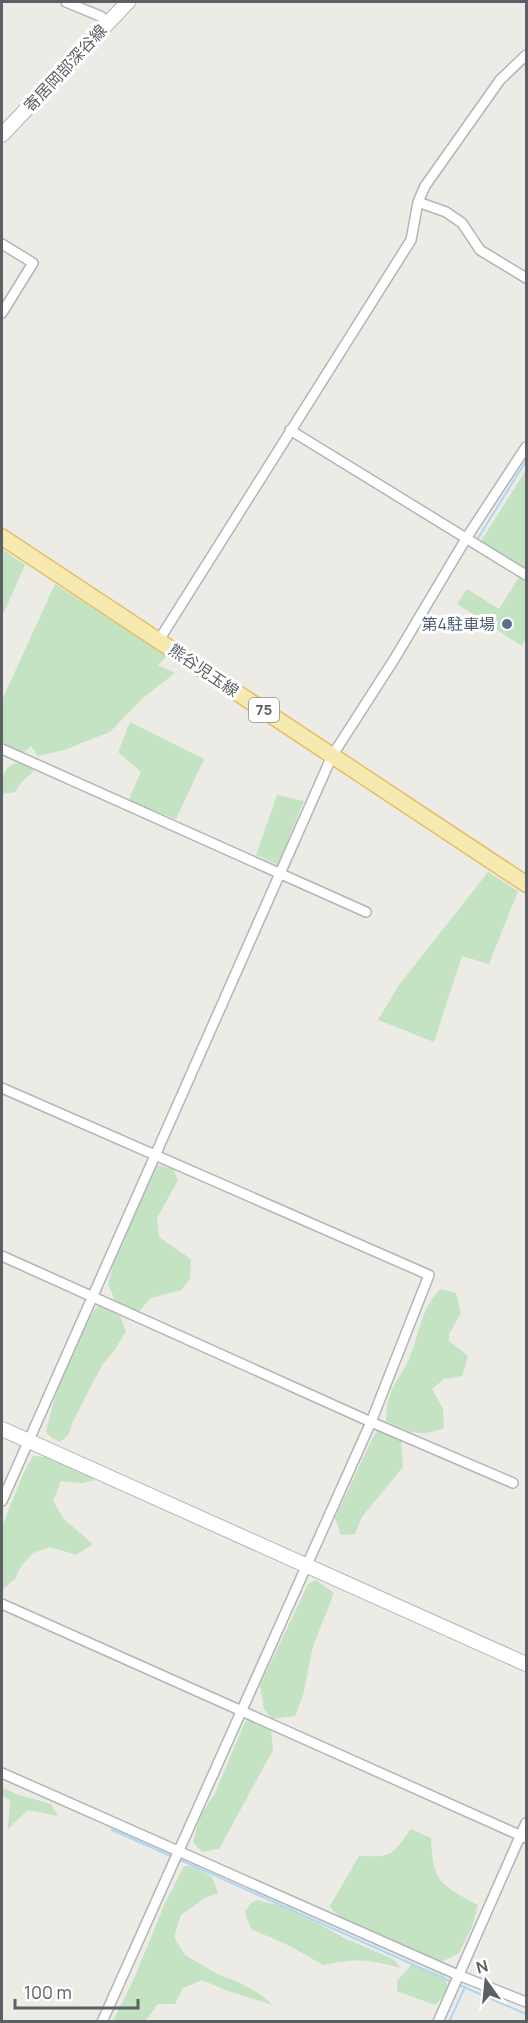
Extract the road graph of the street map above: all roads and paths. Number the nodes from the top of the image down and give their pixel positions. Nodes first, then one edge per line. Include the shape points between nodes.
1 (66, 2) edge
2 (128, 2) edge
3 (109, 22) junction
4 (526, 55) edge
5 (2, 135) edge
6 (418, 202) junction
7 (2, 244) edge
8 (526, 278) edge
9 (2, 312) edge
10 (290, 430) junction
11 (526, 447) edge
12 (2, 537) edge
13 (467, 537) junction
14 (526, 575) edge
15 (159, 640) junction
16 (2, 749) edge
17 (333, 756) junction
18 (280, 874) junction
19 (526, 884) edge
20 (366, 912) dead end
21 (2, 1088) edge
22 (155, 1155) junction
23 (2, 1256) edge
24 (93, 1296) junction
25 (371, 1422) junction
26 (2, 1429) edge
27 (29, 1440) junction
28 (513, 1483) dead end
29 (2, 1501) edge
30 (308, 1566) junction
31 (2, 1604) edge
32 (526, 1664) edge
33 (241, 1711) junction
34 (2, 1773) edge
35 (526, 1823) edge
36 (524, 1837) edge
37 (178, 1851) junction
38 (458, 1975) junction
39 (526, 2002) edge
40 (102, 2022) edge
41 (438, 2022) edge

1 - 3 street
2 - 3 street, 寄居岡部深谷線
3 - 5 street, 寄居岡部深谷線
4 - 6 street via 482,104
6 - 8 street via 446,212 462,223 480,250
6 - 10 street via 411,240
7 - 9 street via 33,263
10 - 13 street
10 - 15 street
11 - 13 street
12 - 15 main road, 熊谷児玉線 / 75
13 - 14 street
13 - 17 street
15 - 17 main road, 熊谷児玉線 / 75
16 - 18 street
17 - 18 street
17 - 19 main road, 熊谷児玉線 / 75
18 - 20 street
18 - 22 street
21 - 22 street
22 - 24 street
22 - 25 street via 429,1275
23 - 24 street
24 - 25 street
24 - 27 street
25 - 28 street
25 - 30 street
26 - 27 street
27 - 29 street
27 - 30 street
30 - 32 street
30 - 33 street
31 - 33 street
33 - 36 street
33 - 37 street
34 - 37 street
35 - 36 street
36 - 38 street
37 - 38 street
37 - 40 street
38 - 39 street
38 - 41 street

